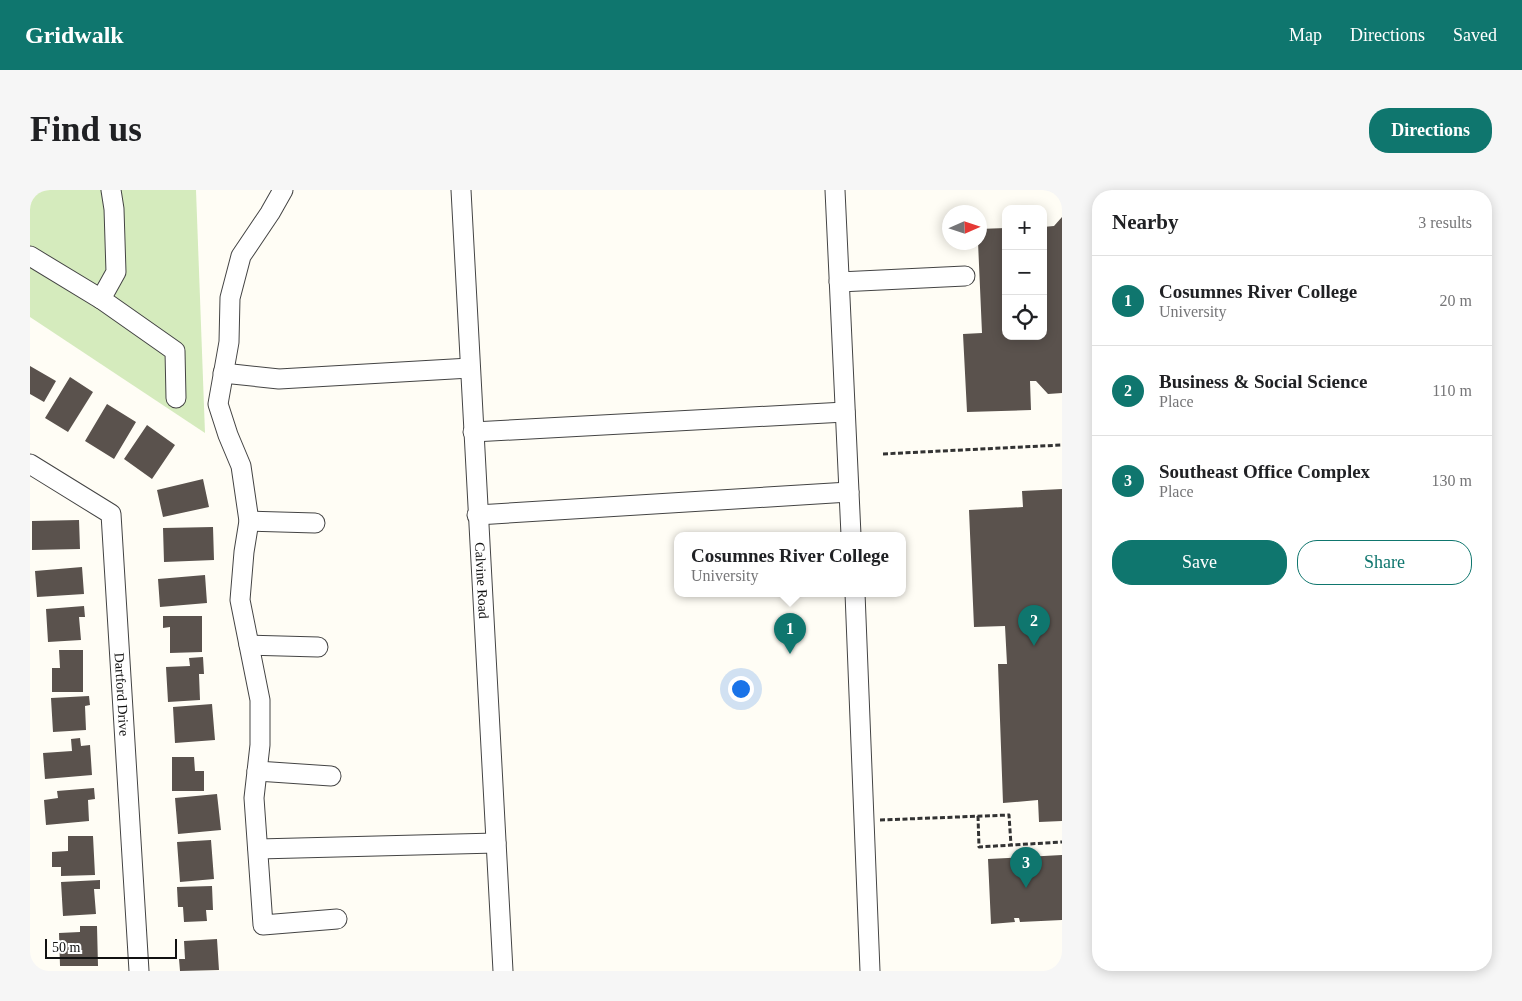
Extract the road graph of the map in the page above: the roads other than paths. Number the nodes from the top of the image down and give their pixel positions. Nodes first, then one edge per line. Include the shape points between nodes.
1 (111, 190) edge
2 (283, 190) edge
3 (461, 190) edge
4 (836, 190) edge
5 (30, 256) edge
6 (965, 276) dead end
7 (839, 282) junction
8 (101, 299) junction
9 (470, 368) junction
10 (223, 373) junction
11 (176, 398) dead end
12 (845, 412) junction
13 (473, 432) junction
14 (30, 464) edge
15 (849, 492) junction
16 (477, 515) junction
17 (249, 520) junction
18 (315, 523) dead end
19 (852, 532) edge
20 (854, 597) edge
21 (249, 645) junction
22 (318, 647) dead end
23 (257, 771) junction
24 (331, 776) dead end
25 (496, 843) junction
26 (258, 849) junction
27 (337, 919) dead end
28 (139, 971) edge
29 (503, 971) edge
30 (870, 971) edge

1 - 8 street via 116,272
2 - 10 street via 241,256 230,298 229,342
3 - 9 street, Calvine Road
4 - 7 street
5 - 8 street
6 - 7 street
7 - 12 street
8 - 11 street via 175,351
9 - 10 street via 279,379
9 - 13 street, Calvine Road
10 - 17 street via 218,404 241,466
12 - 13 street
12 - 15 street
13 - 16 street, Calvine Road
14 - 28 street, Dartford Drive via 111,514
15 - 16 street
15 - 19 street
16 - 25 street, Calvine Road
17 - 18 street
17 - 21 street via 240,600
20 - 30 street
21 - 22 street
21 - 23 street via 260,700
23 - 24 street
23 - 26 street via 254,798
25 - 26 street
25 - 29 street, Calvine Road
26 - 27 street via 263,924

